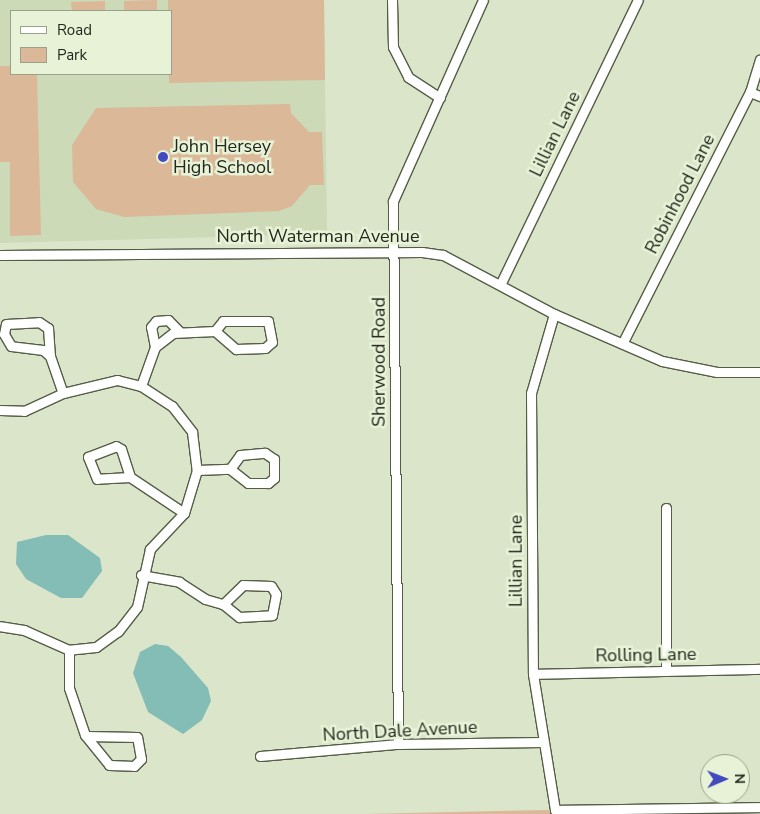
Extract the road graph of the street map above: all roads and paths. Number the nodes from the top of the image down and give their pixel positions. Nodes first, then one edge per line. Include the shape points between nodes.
1 (392, 0) edge
2 (483, 0) edge
3 (638, 0) edge
4 (760, 60) edge
5 (750, 92) junction
6 (760, 96) edge
7 (440, 98) junction
8 (395, 249) junction
9 (0, 255) edge
10 (501, 283) junction
11 (554, 314) junction
12 (179, 331) junction
13 (215, 331) junction
14 (623, 342) junction
15 (155, 347) junction
16 (50, 356) junction
17 (760, 372) edge
18 (141, 386) junction
19 (63, 394) junction
20 (0, 410) edge
21 (230, 469) junction
22 (197, 470) junction
23 (130, 477) junction
24 (666, 508) dead end
25 (184, 514) junction
26 (141, 574) junction
27 (223, 604) junction
28 (0, 626) edge
29 (69, 650) junction
30 (760, 669) edge
31 (666, 671) junction
32 (533, 674) junction
33 (86, 736) junction
34 (542, 742) junction
35 (398, 744) junction
36 (260, 756) dead end
37 (760, 807) edge

1 - 7 street via 393,47 408,77
2 - 7 street, Sherwood Road
3 - 10 street, Lillian Lane
4 - 5 street, Robinhood Lane
5 - 6 street
5 - 14 street, Robinhood Lane
7 - 8 street, Sherwood Road via 393,200
8 - 9 street, North Waterman Avenue
8 - 10 street, North Waterman Avenue via 443,255
8 - 35 street, Sherwood Road
10 - 11 street, North Waterman Avenue
11 - 14 street, North Waterman Avenue
11 - 32 street, Lillian Lane via 530,392
12 - 13 street
12 - 15 street
12 - 15 street via 168,320 156,320 152,326
13 - 13 street via 236,349 265,348 272,342 268,321 223,321
14 - 17 street, North Waterman Avenue via 662,361 688,368
15 - 18 street
16 - 16 street via 45,324 6,324 4,334 11,346 44,350
16 - 19 street
18 - 19 street via 117,380
18 - 22 street via 172,406 192,432
19 - 20 street via 24,411
21 - 21 street via 248,483 268,483 274,478 274,459 266,453 245,454
21 - 22 street
22 - 25 street
23 - 23 street via 116,446 88,457 97,479
23 - 25 street
24 - 31 street
25 - 26 street via 150,549
26 - 27 street via 179,582 205,599
26 - 29 street via 137,607 118,631 96,647
27 - 27 street via 239,617 267,617 275,612 276,594 271,586 243,585
28 - 29 street via 24,630
29 - 33 street via 69,688
30 - 31 street, Rolling Lane
31 - 32 street, Rolling Lane
32 - 34 street, Lillian Lane
33 - 33 street via 109,765 134,766 141,759 137,737
34 - 35 street, North Dale Avenue
34 - 37 street, Lillian Lane via 555,810
35 - 36 street, North Dale Avenue

